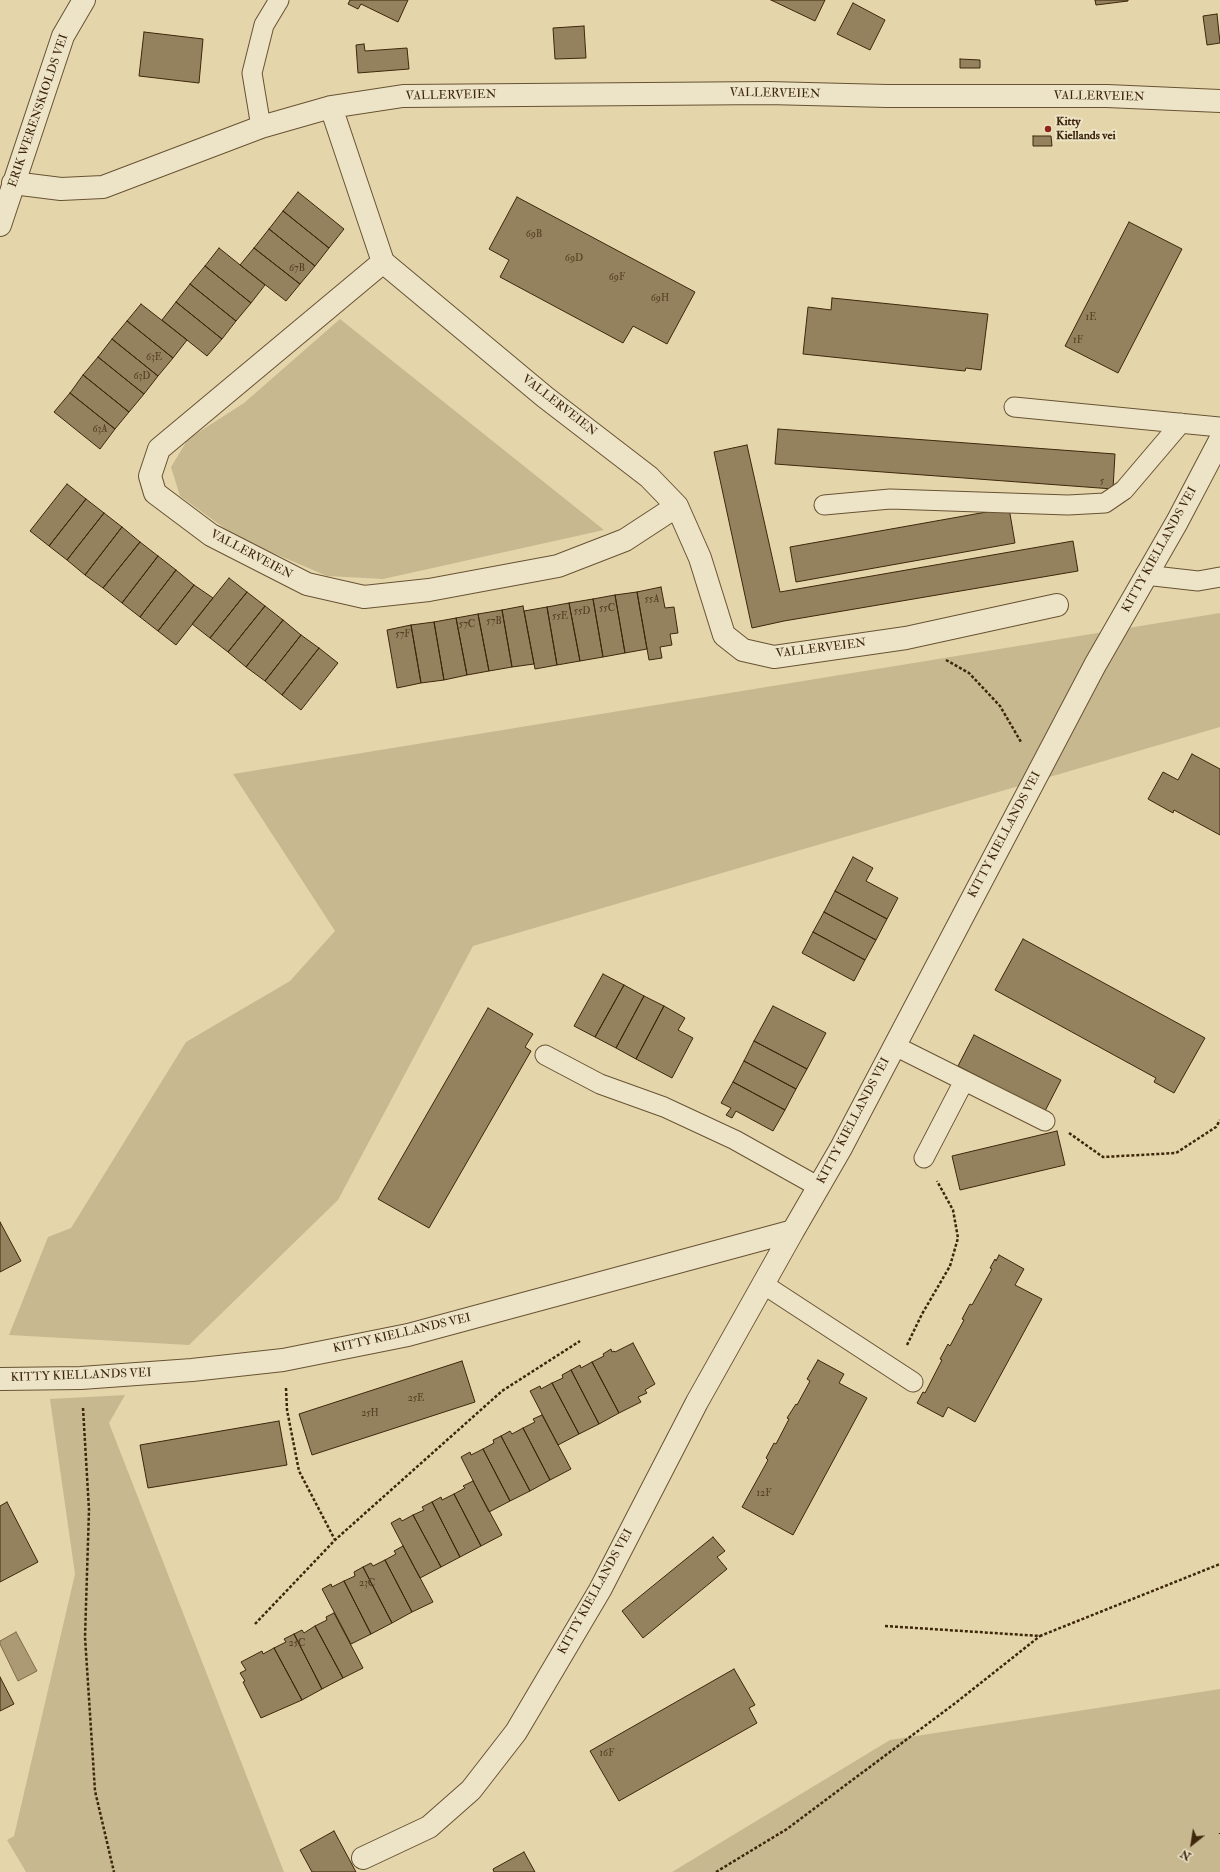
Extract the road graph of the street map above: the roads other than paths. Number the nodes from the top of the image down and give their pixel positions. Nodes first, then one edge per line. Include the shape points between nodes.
1 (84, 0) edge
2 (279, 0) edge
3 (1220, 101) edge
4 (331, 107) junction
5 (261, 127) junction
6 (13, 184) junction
7 (0, 224) edge
8 (383, 262) junction
9 (1014, 407) dead end
10 (1181, 423) junction
11 (1220, 427) edge
12 (1220, 440) edge
13 (824, 505) dead end
14 (677, 506) junction
15 (1145, 575) junction
16 (1220, 577) edge
17 (1057, 605) dead end
18 (895, 1046) junction
19 (545, 1055) dead end
20 (964, 1081) junction
21 (1045, 1121) road end
22 (924, 1158) road end
23 (819, 1187) junction
24 (793, 1231) junction
25 (763, 1284) junction
26 (0, 1379) edge
27 (913, 1382) dead end
28 (363, 1858) dead end

1 - 6 street, ERIK WERENSKIOLDS VEI via 63,36
2 - 5 lane via 264,25 252,73
3 - 4 street, VALLERVEIEN via 1107,96 752,93 403,96
4 - 5 street, VALLERVEIEN
4 - 8 street
5 - 6 street, VALLERVEIEN via 103,187 60,189
6 - 7 street, ERIK WERENSKIOLDS VEI
8 - 14 street, VALLERVEIEN via 545,397 649,477
8 - 14 street, VALLERVEIEN via 159,448 150,476 155,494 211,535 307,584 364,597 429,590 558,566 625,540
9 - 10 lane
10 - 11 lane
10 - 13 lane via 1124,490 1105,503 1068,505 890,499
12 - 15 street, KITTY KIELLANDS VEI via 1177,522
14 - 17 street, VALLERVEIEN via 700,558 724,635 743,650 774,657 906,638
15 - 16 lane via 1198,580
15 - 18 street, KITTY KIELLANDS VEI via 1037,774
18 - 20 lane
18 - 23 street, KITTY KIELLANDS VEI
19 - 23 lane via 600,1084 664,1107 735,1140
20 - 21 lane
20 - 22 lane
23 - 24 street, KITTY KIELLANDS VEI
24 - 25 street, KITTY KIELLANDS VEI
24 - 26 street, KITTY KIELLANDS VEI via 408,1335 283,1360 81,1378
25 - 27 lane
25 - 28 street, KITTY KIELLANDS VEI via 697,1402 600,1590 516,1732 471,1790 429,1827

